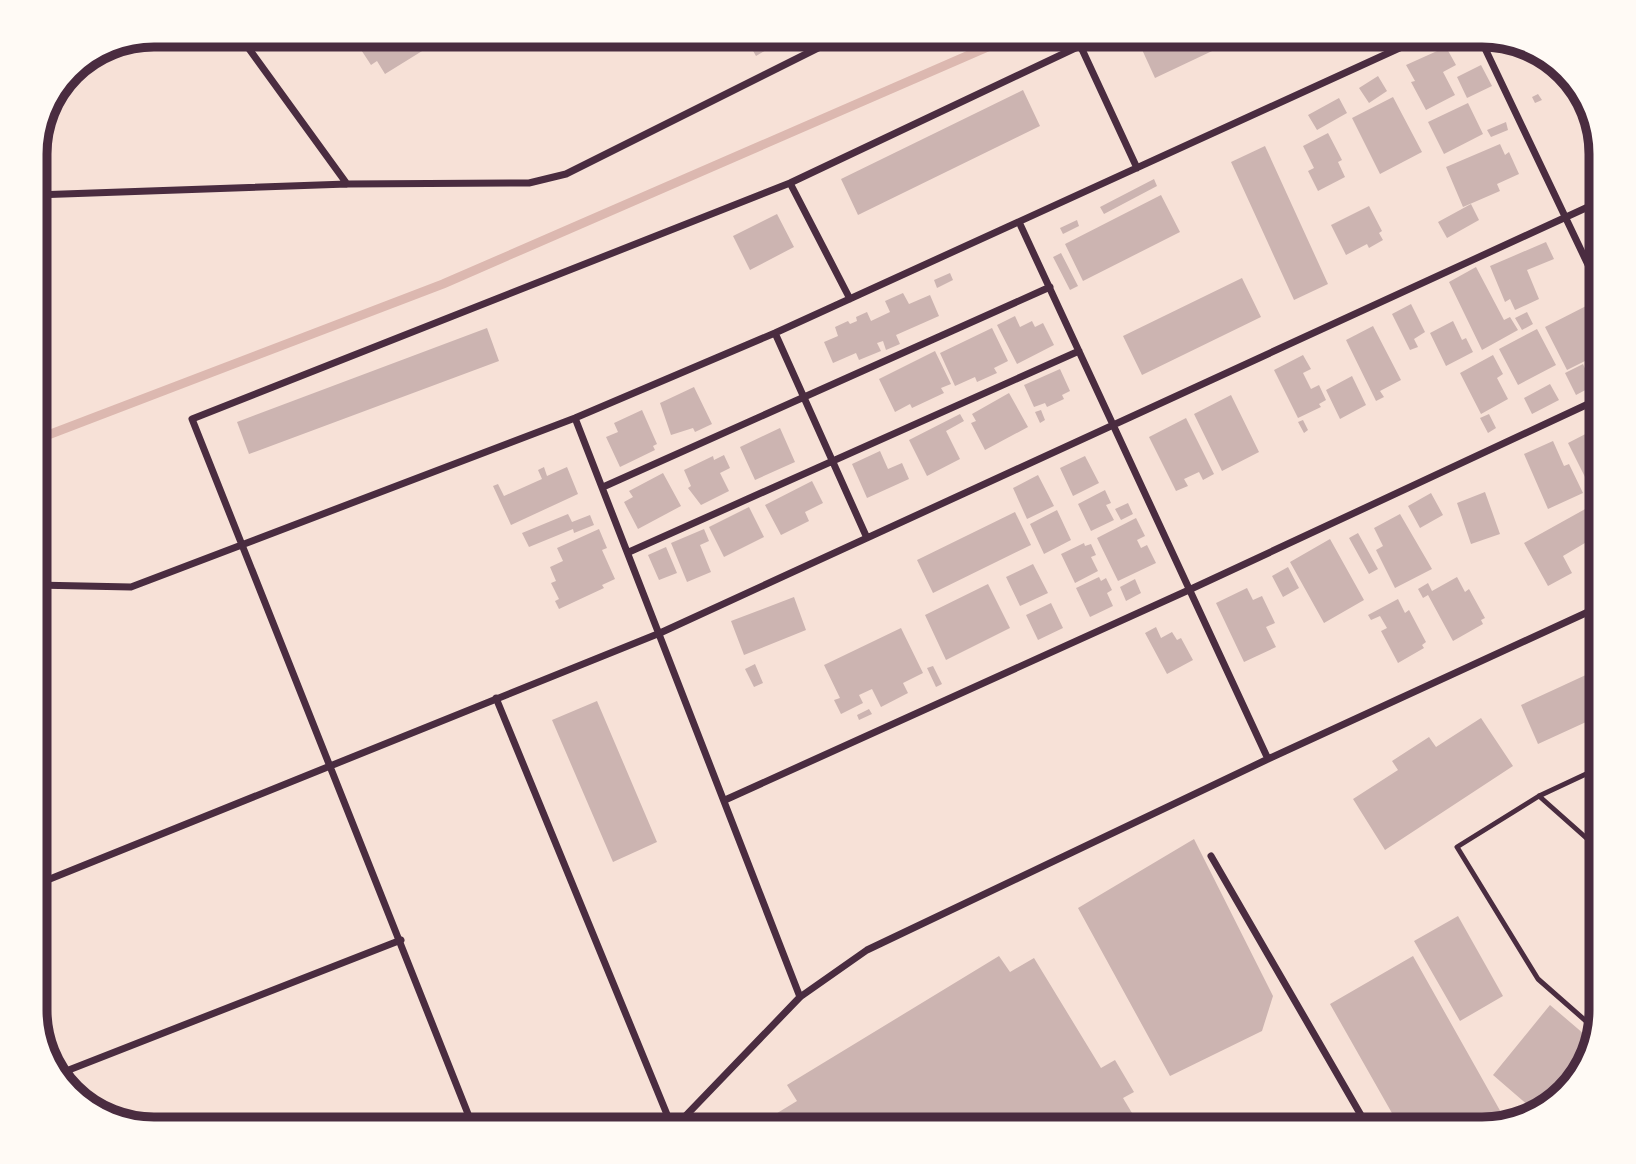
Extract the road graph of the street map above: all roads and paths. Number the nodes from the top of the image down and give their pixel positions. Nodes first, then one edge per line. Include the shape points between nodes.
1 (248, 47) edge
2 (820, 47) edge
3 (1076, 47) edge
4 (1081, 47) edge
5 (1402, 47) edge
6 (1484, 47) edge
7 (1137, 168) junction
8 (790, 183) junction
9 (347, 184) junction
10 (47, 195) edge
11 (1589, 207) edge
12 (1565, 218) junction
13 (1019, 222) junction
14 (1589, 267) edge
15 (1050, 288) junction
16 (850, 299) junction
17 (775, 333) junction
18 (1079, 351) junction
19 (803, 398) junction
20 (1589, 404) edge
21 (575, 418) junction
22 (1114, 424) junction
23 (831, 462) junction
24 (603, 487) junction
25 (867, 538) junction
26 (241, 545) junction
27 (629, 552) junction
28 (47, 585) edge
29 (1191, 589) junction
30 (1589, 612) edge
31 (660, 633) junction
32 (496, 698) junction
33 (1268, 759) junction
34 (330, 764) junction
35 (1589, 773) edge
36 (1539, 796) junction
37 (725, 800) junction
38 (1589, 840) edge
39 (1211, 856) dead end
40 (47, 880) edge
41 (401, 940) junction
42 (800, 997) junction
43 (1588, 1023) edge
44 (67, 1071) edge
45 (469, 1117) edge
46 (668, 1117) edge
47 (685, 1117) edge
48 (1362, 1117) edge

1 - 9 street
2 - 9 street via 566,174 529,183
3 - 8 street
4 - 7 street
5 - 7 street
6 - 12 street
7 - 13 street
8 - 16 street
8 - 26 street via 192,419
9 - 10 street
11 - 12 street
12 - 14 street
12 - 22 street
13 - 15 street
13 - 16 street
15 - 18 street
15 - 19 street
16 - 17 street
17 - 19 street
17 - 21 street
18 - 22 street
18 - 23 street
19 - 23 street
19 - 24 street
20 - 29 street
21 - 24 street
21 - 26 street
22 - 25 street
22 - 29 street
23 - 25 street
23 - 27 street
24 - 27 street
25 - 31 street
26 - 28 street via 131,587
26 - 34 street
27 - 31 street
29 - 33 street
29 - 37 street
30 - 33 street
31 - 32 street
31 - 37 street
32 - 34 street
32 - 46 street
33 - 42 street via 867,950
34 - 40 street
34 - 41 street
35 - 36 lane
36 - 38 lane
36 - 43 lane via 1457,847 1538,979
37 - 42 street
39 - 48 street
41 - 44 street
41 - 45 street
42 - 47 street

